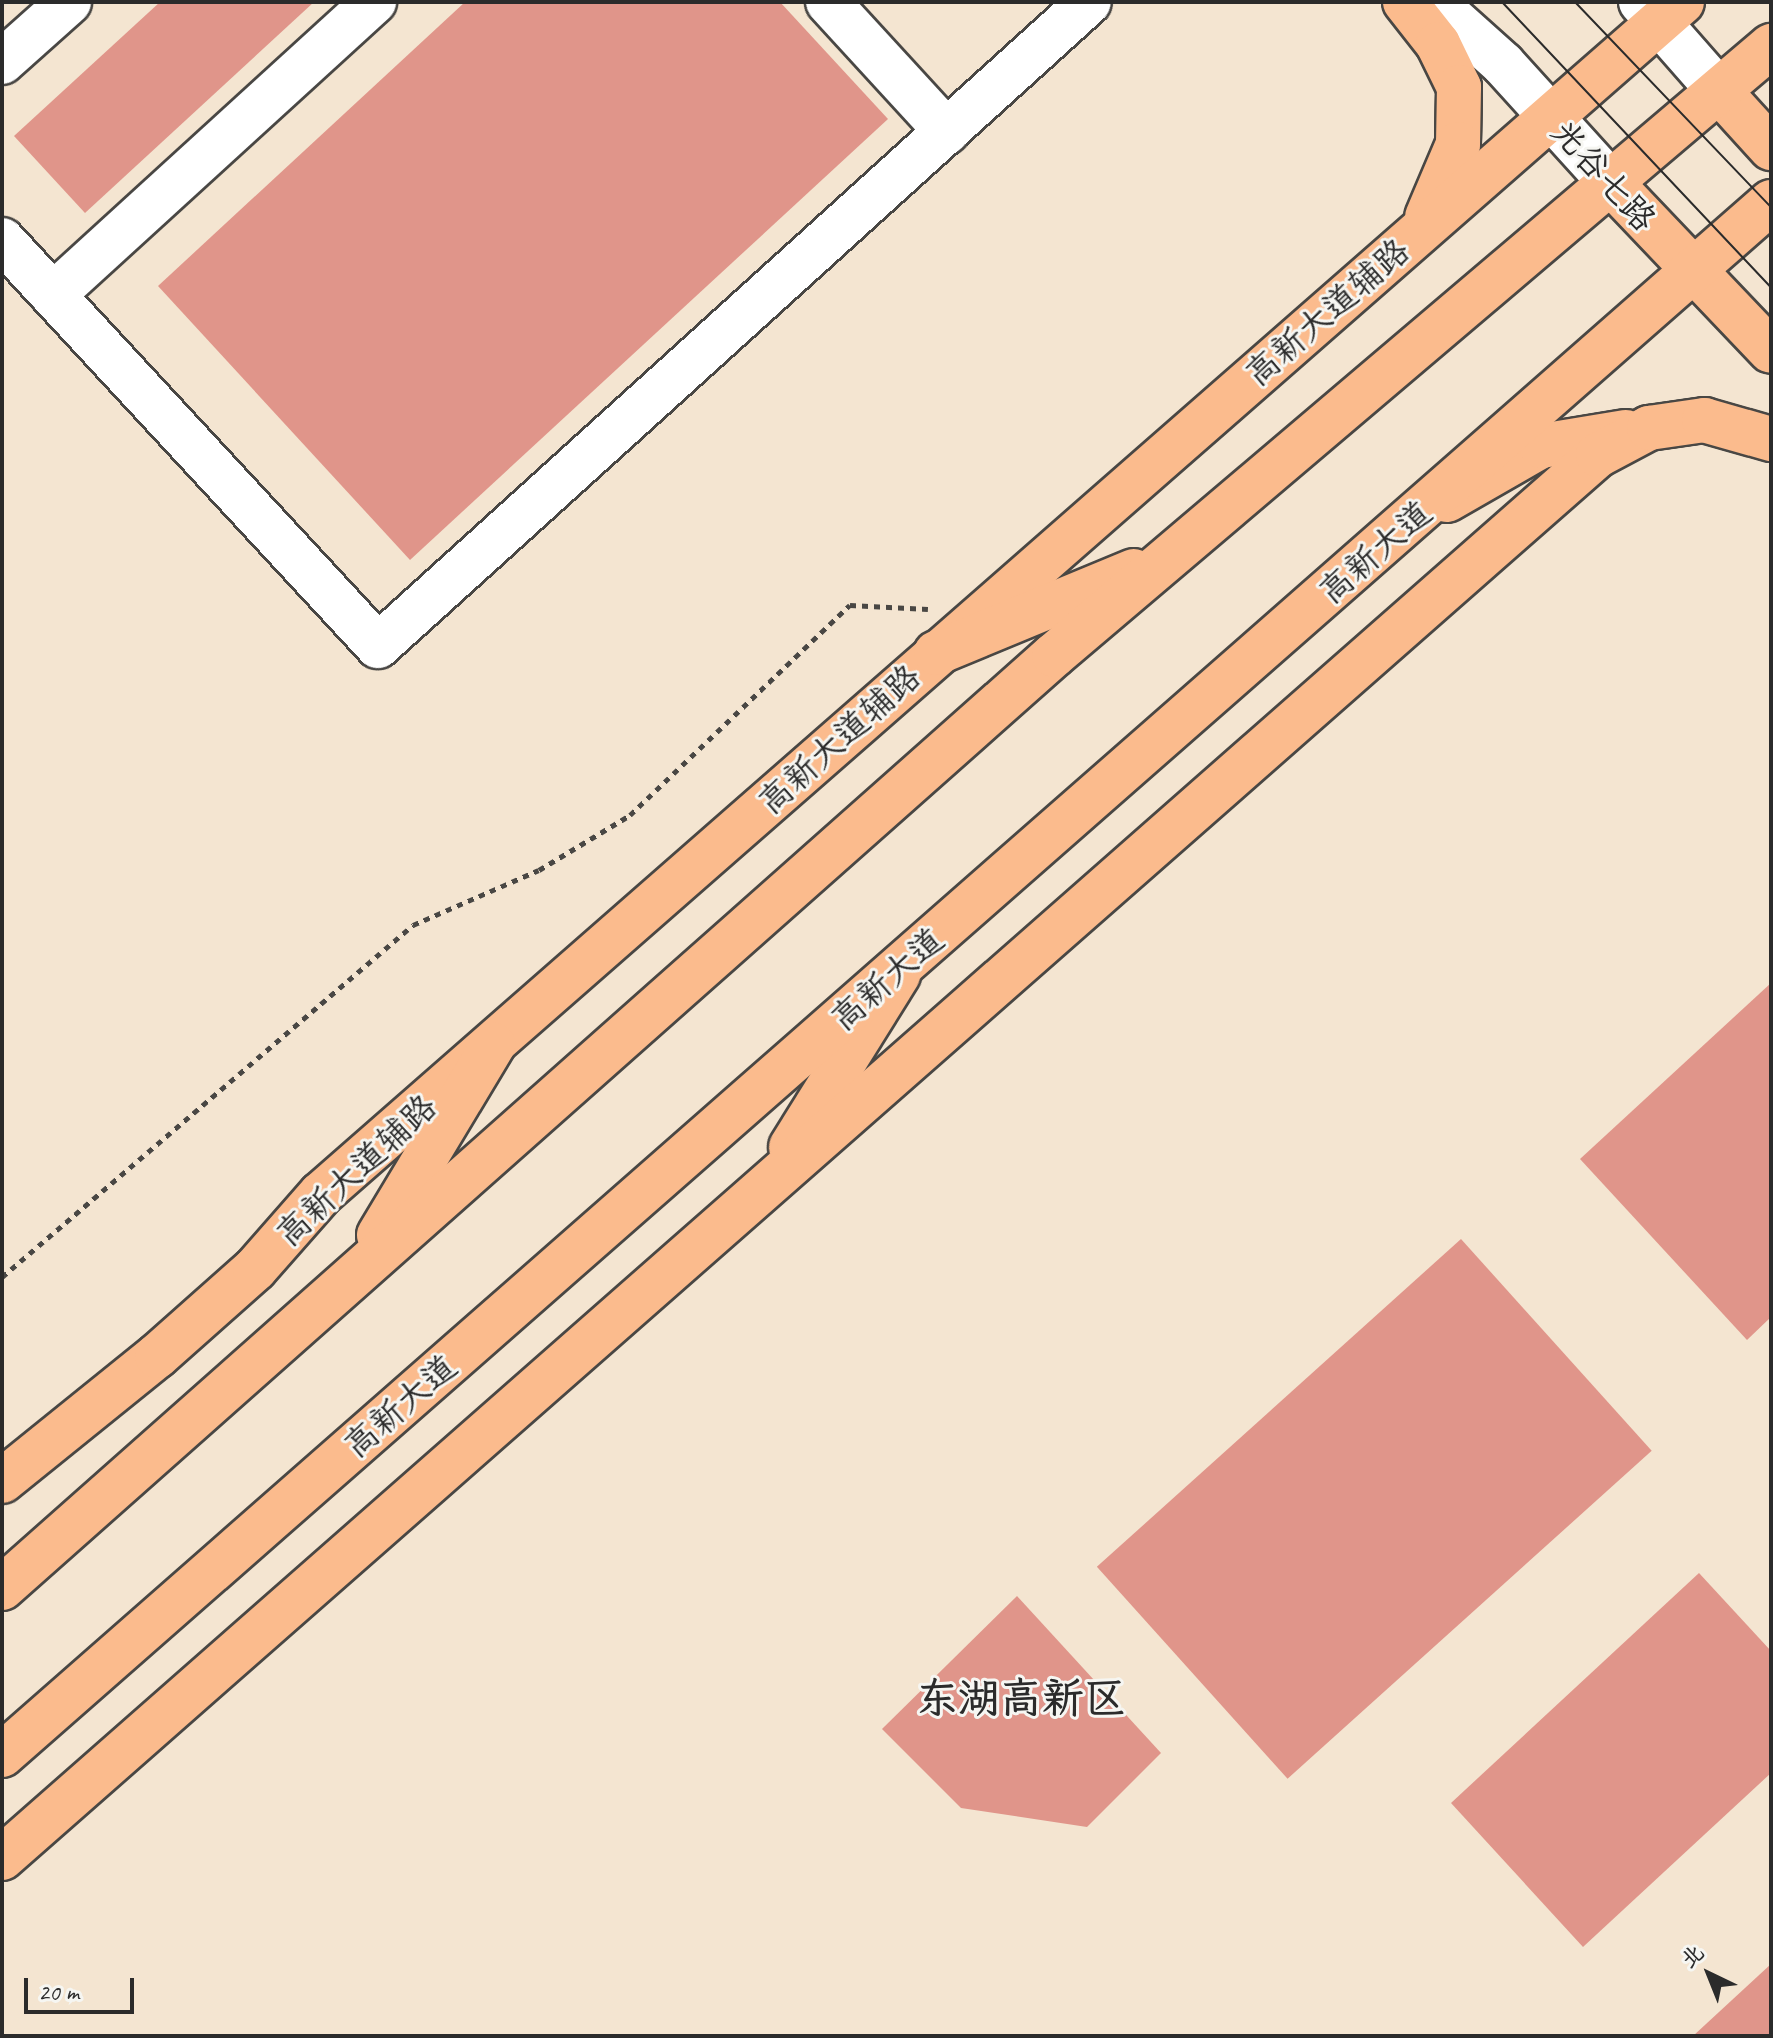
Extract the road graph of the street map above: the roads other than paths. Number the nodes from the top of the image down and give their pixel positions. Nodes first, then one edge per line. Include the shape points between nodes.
1 (69, 2) edge
2 (374, 2) edge
3 (828, 2) edge
4 (1089, 2) edge
5 (1405, 2) edge
6 (1434, 2) edge
7 (1661, 9) edge
8 (1771, 46) edge
9 (2, 62) edge
10 (1720, 92) junction
11 (1550, 117) junction
12 (947, 132) junction
13 (1771, 148) edge
14 (1610, 182) junction
15 (1771, 202) edge
16 (1422, 229) junction
17 (2, 240) edge
18 (1692, 271) junction
19 (53, 295) junction
20 (1771, 351) edge
21 (1649, 428) junction
22 (1770, 438) edge
23 (1410, 521) junction
24 (1173, 555) junction
25 (936, 653) junction
26 (905, 964) junction
27 (493, 1045) junction
28 (766, 1187) junction
29 (356, 1273) junction
30 (2, 1481) edge
31 (2, 1588) edge
32 (2, 1755) edge
33 (2, 1858) edge

1 - 9 street
2 - 19 street
3 - 12 street
4 - 12 street
5 - 16 main road via 1438,44 1459,87 1458,144
6 - 11 street, 光谷七路
7 - 10 street
7 - 11 main road, 高新大道辅路
8 - 10 main road
10 - 13 main road
10 - 14 main road
11 - 14 street, 光谷七路
11 - 16 main road, 高新大道辅路
12 - 19 street via 378,646
14 - 18 main road, 光谷七路
14 - 24 main road
15 - 18 main road, 高新大道
16 - 25 main road, 高新大道辅路
17 - 19 street
18 - 20 main road, 光谷七路
18 - 23 main road, 高新大道
21 - 22 main road via 1704,420
21 - 23 main road via 1541,446
21 - 28 main road via 1598,455
23 - 26 main road, 高新大道
24 - 25 main road
24 - 29 main road
25 - 27 main road, 高新大道辅路
26 - 28 main road
26 - 32 main road, 高新大道
27 - 29 main road
27 - 30 main road, 高新大道辅路 via 321,1194 255,1269
28 - 33 main road
29 - 31 main road

